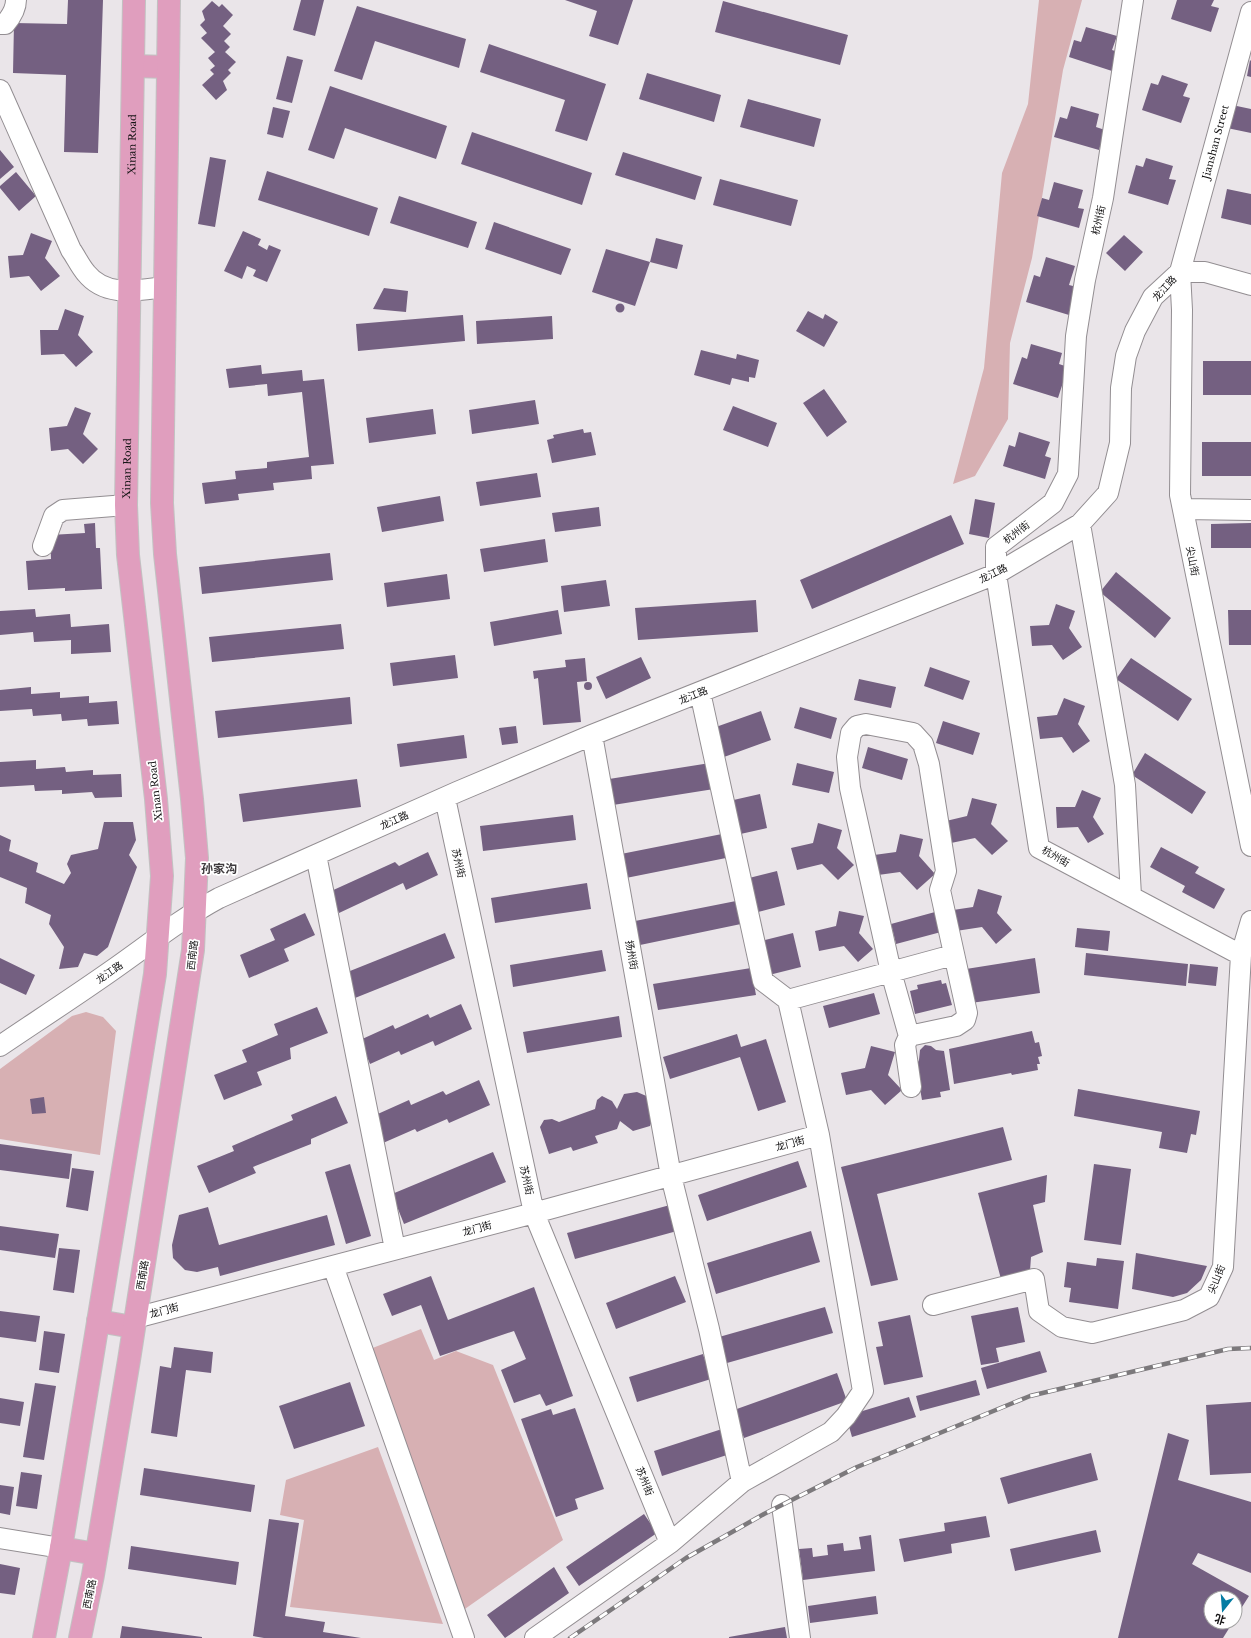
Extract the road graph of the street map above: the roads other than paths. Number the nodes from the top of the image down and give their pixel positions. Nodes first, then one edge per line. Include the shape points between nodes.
1 (16, 0) edge
2 (134, 0) edge
3 (170, 0) edge
4 (1133, 0) edge
5 (1251, 12) edge
6 (0, 24) edge
7 (133, 66) junction
8 (168, 67) junction
9 (0, 90) edge
10 (1180, 272) junction
11 (1251, 285) edge
12 (165, 287) junction
13 (129, 290) junction
14 (126, 506) junction
15 (1183, 510) junction
16 (1251, 510) edge
17 (1080, 524) junction
18 (43, 546) dead end
19 (996, 574) junction
20 (700, 692) junction
21 (592, 735) junction
22 (445, 798) junction
23 (1251, 846) edge
24 (316, 855) junction
25 (1130, 896) junction
26 (196, 910) junction
27 (1251, 920) edge
28 (158, 935) junction
29 (953, 955) junction
30 (1241, 955) junction
31 (891, 972) junction
32 (788, 1000) junction
33 (909, 1036) junction
34 (0, 1046) edge
35 (911, 1087) dead end
36 (819, 1135) junction
37 (671, 1176) junction
38 (534, 1212) junction
39 (395, 1249) junction
40 (333, 1266) junction
41 (933, 1305) dead end
42 (98, 1321) junction
43 (134, 1322) junction
44 (742, 1482) junction
45 (782, 1505) dead end
46 (0, 1538) edge
47 (670, 1543) junction
48 (61, 1548) junction
49 (96, 1554) junction
50 (44, 1638) edge
51 (80, 1638) edge
52 (464, 1638) edge
53 (535, 1638) edge
54 (800, 1638) edge

1 - 6 street via 11,17 5,24
2 - 7 main road, Xinan Road
3 - 8 main road
4 - 19 street, 杭州街 via 1103,198 1076,336 1068,474 1053,503 996,547
5 - 10 street, Jianshan Street
7 - 8 main road
7 - 13 main road, Xinan Road
8 - 12 main road
9 - 13 street via 71,250 86,274 108,289
10 - 11 street, 龙江路 via 1205,272
10 - 15 street, 尖山街 via 1180,495
10 - 17 street, 龙江路 via 1153,297 1135,331 1126,356 1120,443 1108,493
12 - 13 street
12 - 26 main road via 162,503 197,858
13 - 14 main road, Xinan Road
14 - 18 street via 63,510 54,516
14 - 28 main road, Xinan Road via 129,563 161,862
15 - 16 street
15 - 23 street, 尖山街
17 - 19 street, 龙江路
17 - 25 street via 1125,785
19 - 20 street, 龙江路
19 - 25 street, 杭州街 via 1039,848
20 - 21 street, 龙江路
20 - 32 street via 763,981
21 - 22 street, 龙江路
21 - 37 street, 扬州街
22 - 24 street, 龙江路
22 - 38 street, 苏州街
24 - 26 street, 龙江路
24 - 39 street
25 - 30 street, 杭州街
26 - 28 street, 龙江路
26 - 43 main road, 西南路 via 193,950
27 - 30 street, 尖山街
28 - 34 street, 龙江路 via 112,970
28 - 42 main road, Xinan Road via 155,974
29 - 31 street
29 - 31 street via 940,890 946,871 929,764 923,744 913,733 866,724 857,726 851,733 847,757 850,788
29 - 33 street via 968,1013 965,1020 956,1026
30 - 41 street, 尖山街 via 1223,1267 1209,1297 1184,1310 1092,1333 1062,1327 1039,1311 1034,1279
31 - 32 street
31 - 33 street
32 - 36 street
33 - 35 street via 905,1046
36 - 37 street, 龙门街
36 - 44 street via 863,1391 831,1432
37 - 38 street, 龙门街
37 - 44 street, 扬州街
38 - 39 street, 龙门街
38 - 47 street, 苏州街
39 - 40 street, 龙门街
40 - 43 street, 龙门街
40 - 52 street
42 - 43 main road
42 - 48 main road, Xinan Road
43 - 49 main road, 西南路
44 - 47 street
45 - 54 street
46 - 48 street
47 - 53 street
48 - 49 main road
48 - 50 main road, Xinan Road
49 - 51 main road, 西南路

